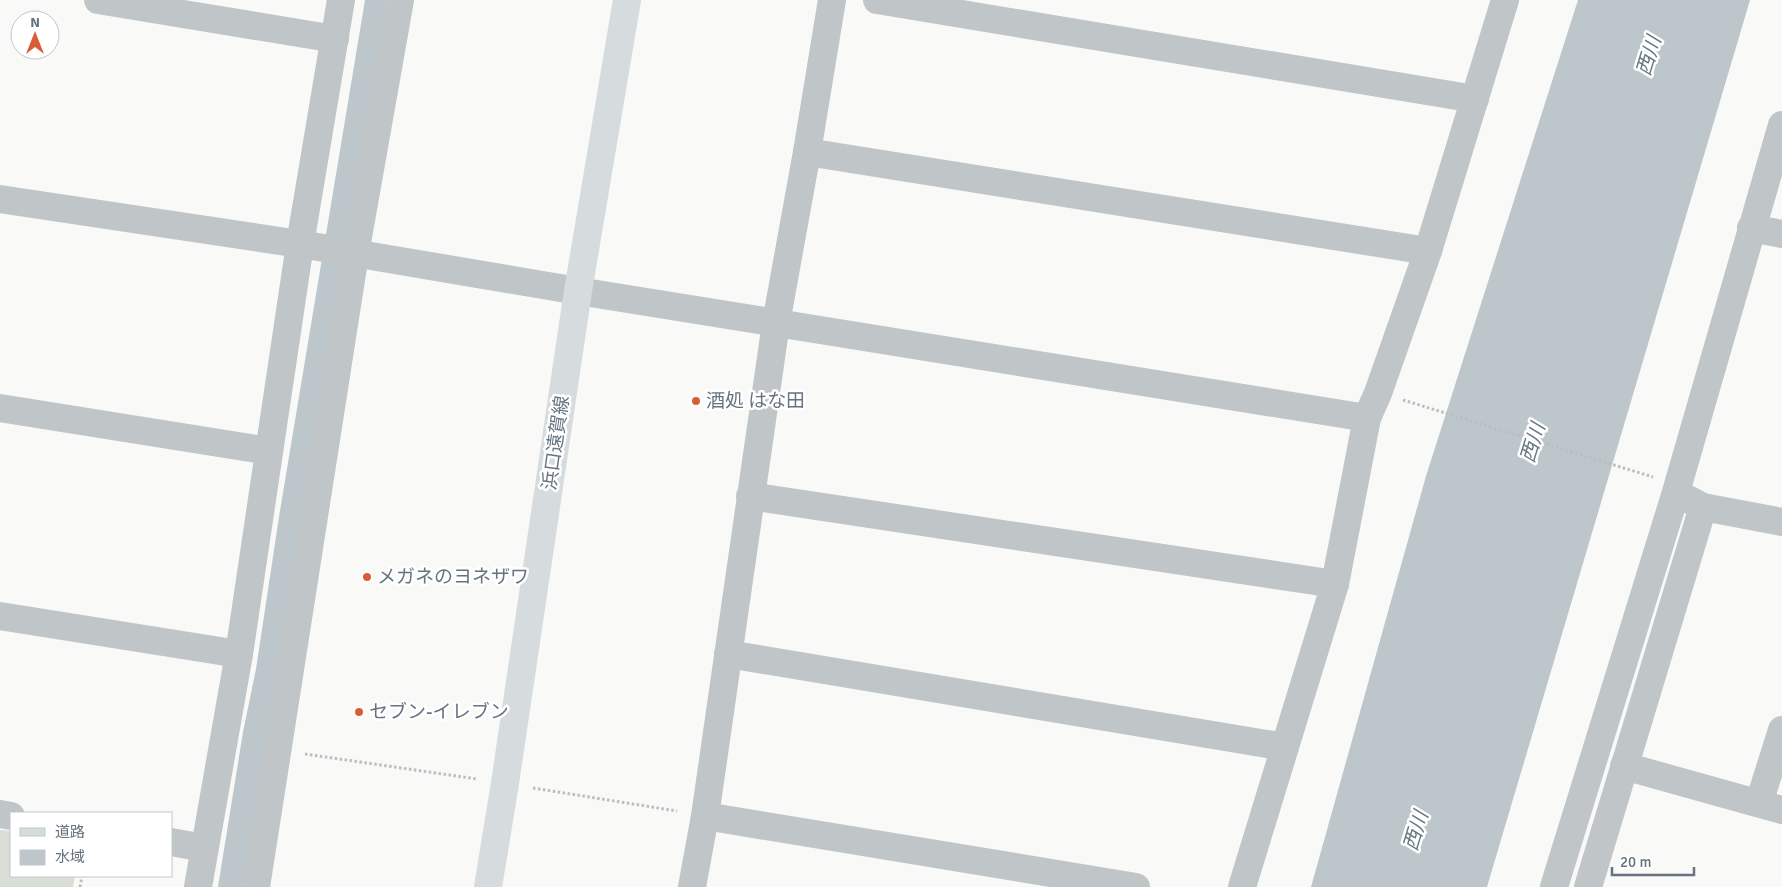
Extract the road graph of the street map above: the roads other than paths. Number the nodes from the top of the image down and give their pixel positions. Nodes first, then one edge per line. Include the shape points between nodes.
1 (98, 0) edge
2 (341, 0) edge
3 (400, 0) edge
4 (627, 0) edge
5 (832, 0) edge
6 (877, 0) edge
7 (1505, 0) edge
8 (335, 39) junction
9 (1475, 99) junction
10 (1782, 125) edge
11 (807, 152) junction
12 (0, 199) edge
13 (1751, 228) junction
14 (1782, 234) edge
15 (300, 244) junction
16 (1428, 251) junction
17 (355, 254) junction
18 (578, 291) junction
19 (776, 323) junction
20 (0, 408) edge
21 (1367, 418) junction
22 (269, 451) junction
23 (1676, 492) junction
24 (750, 496) junction
25 (1703, 507) junction
26 (1782, 522) edge
27 (1335, 584) junction
28 (0, 616) edge
29 (239, 654) junction
30 (728, 654) junction
31 (1782, 730) edge
32 (1285, 747) junction
33 (1624, 766) junction
34 (1770, 807) edge
35 (705, 816) junction
36 (172, 842) edge
37 (204, 848) junction
38 (198, 887) edge
39 (256, 887) edge
40 (488, 887) edge
41 (692, 887) edge
42 (1136, 887) edge
43 (1242, 887) edge
44 (1554, 887) edge
45 (1588, 887) edge

1 - 8 street
2 - 8 street
3 - 17 street
4 - 18 main road, 浜口遠賀線
5 - 11 street
6 - 9 street
7 - 9 street
8 - 15 street
9 - 16 street
10 - 13 street
11 - 16 street
11 - 19 street
12 - 15 street
13 - 14 street
13 - 23 street
15 - 17 street
15 - 22 street
16 - 21 street
17 - 18 street
17 - 39 street
18 - 19 street
18 - 40 main road, 浜口遠賀線
19 - 21 street
19 - 24 street
20 - 22 street
21 - 27 street
22 - 29 street
23 - 25 street
23 - 44 street
24 - 27 street
24 - 30 street
25 - 26 street
25 - 33 street
27 - 32 street
28 - 29 street
29 - 37 street
30 - 32 street
30 - 35 street
31 - 34 street
32 - 43 street
33 - 34 street
33 - 45 street
35 - 41 street
35 - 42 street
36 - 37 street
37 - 38 street

